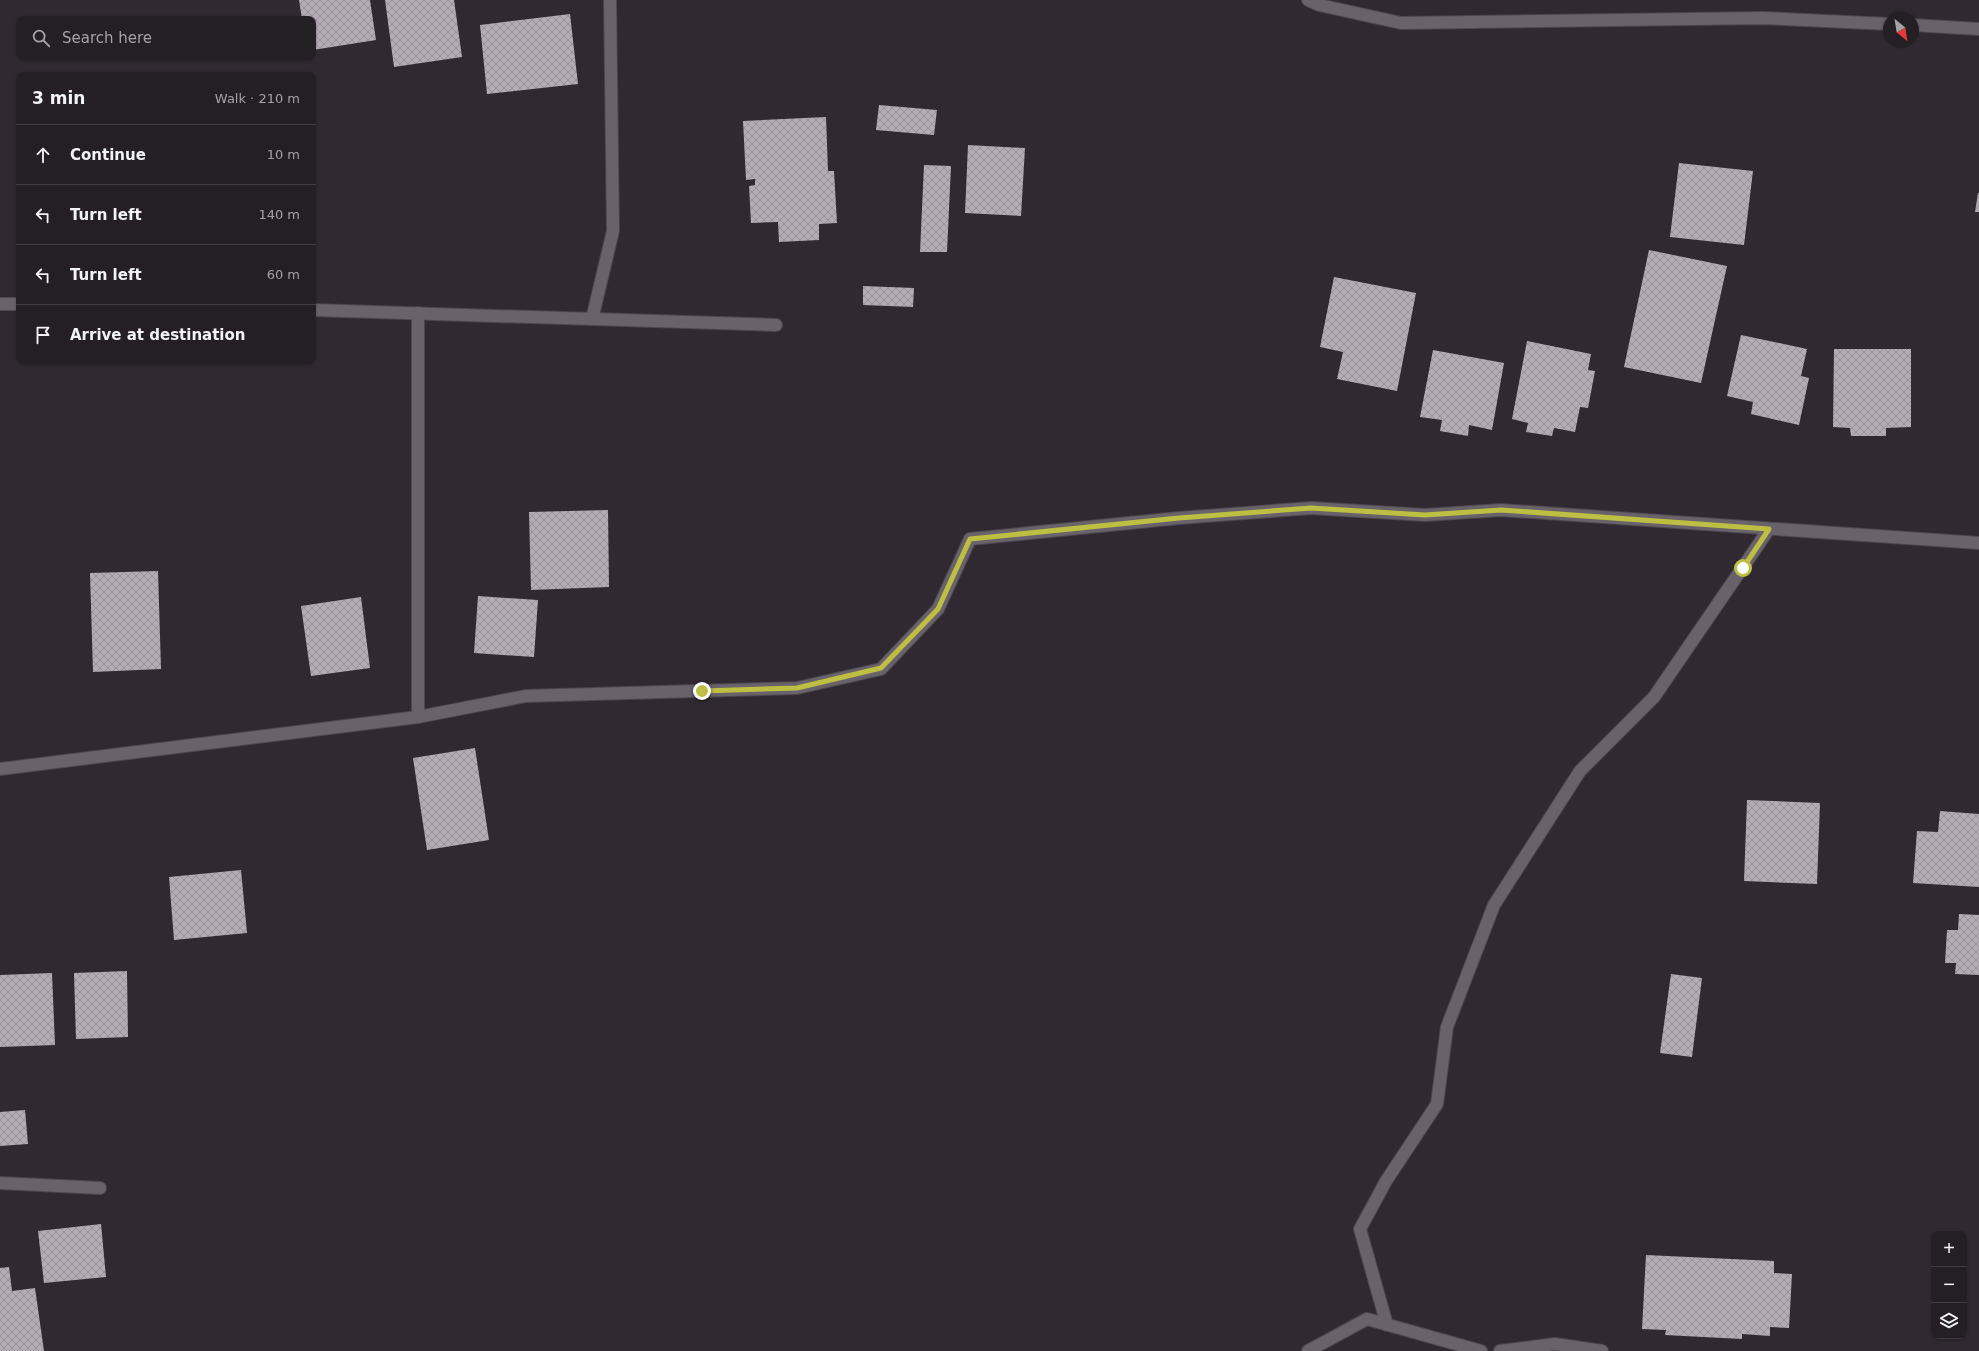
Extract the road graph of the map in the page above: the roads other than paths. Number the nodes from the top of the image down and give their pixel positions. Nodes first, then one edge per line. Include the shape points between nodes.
1 (610, 0) edge
2 (1308, 0) edge
3 (1883, 24) edge
4 (1919, 25) edge
5 (1979, 29) edge
6 (0, 304) edge
7 (16, 304) edge
8 (316, 310) edge
9 (418, 313) junction
10 (592, 319) junction
11 (776, 325) dead end
12 (1769, 529) junction
13 (1979, 543) edge
14 (418, 717) junction
15 (0, 769) edge
16 (0, 1182) edge
17 (100, 1188) dead end
18 (1388, 1325) junction
19 (1308, 1351) edge
20 (1481, 1351) edge
21 (1500, 1351) edge
22 (1602, 1351) edge

1 - 10 street via 613,231
2 - 3 street via 1319,5 1401,23 1763,18
4 - 5 street
6 - 7 street
8 - 9 street
9 - 10 street
9 - 14 street
10 - 11 street
12 - 13 street
12 - 14 street via 1501,510 1425,515 1311,508 970,539 938,609 881,668 797,688 526,696
12 - 18 street via 1654,697 1580,771 1494,905 1448,1027 1438,1104 1386,1181 1360,1229
14 - 15 street
16 - 17 street
18 - 19 street via 1367,1320
18 - 20 street
21 - 22 street via 1554,1344

